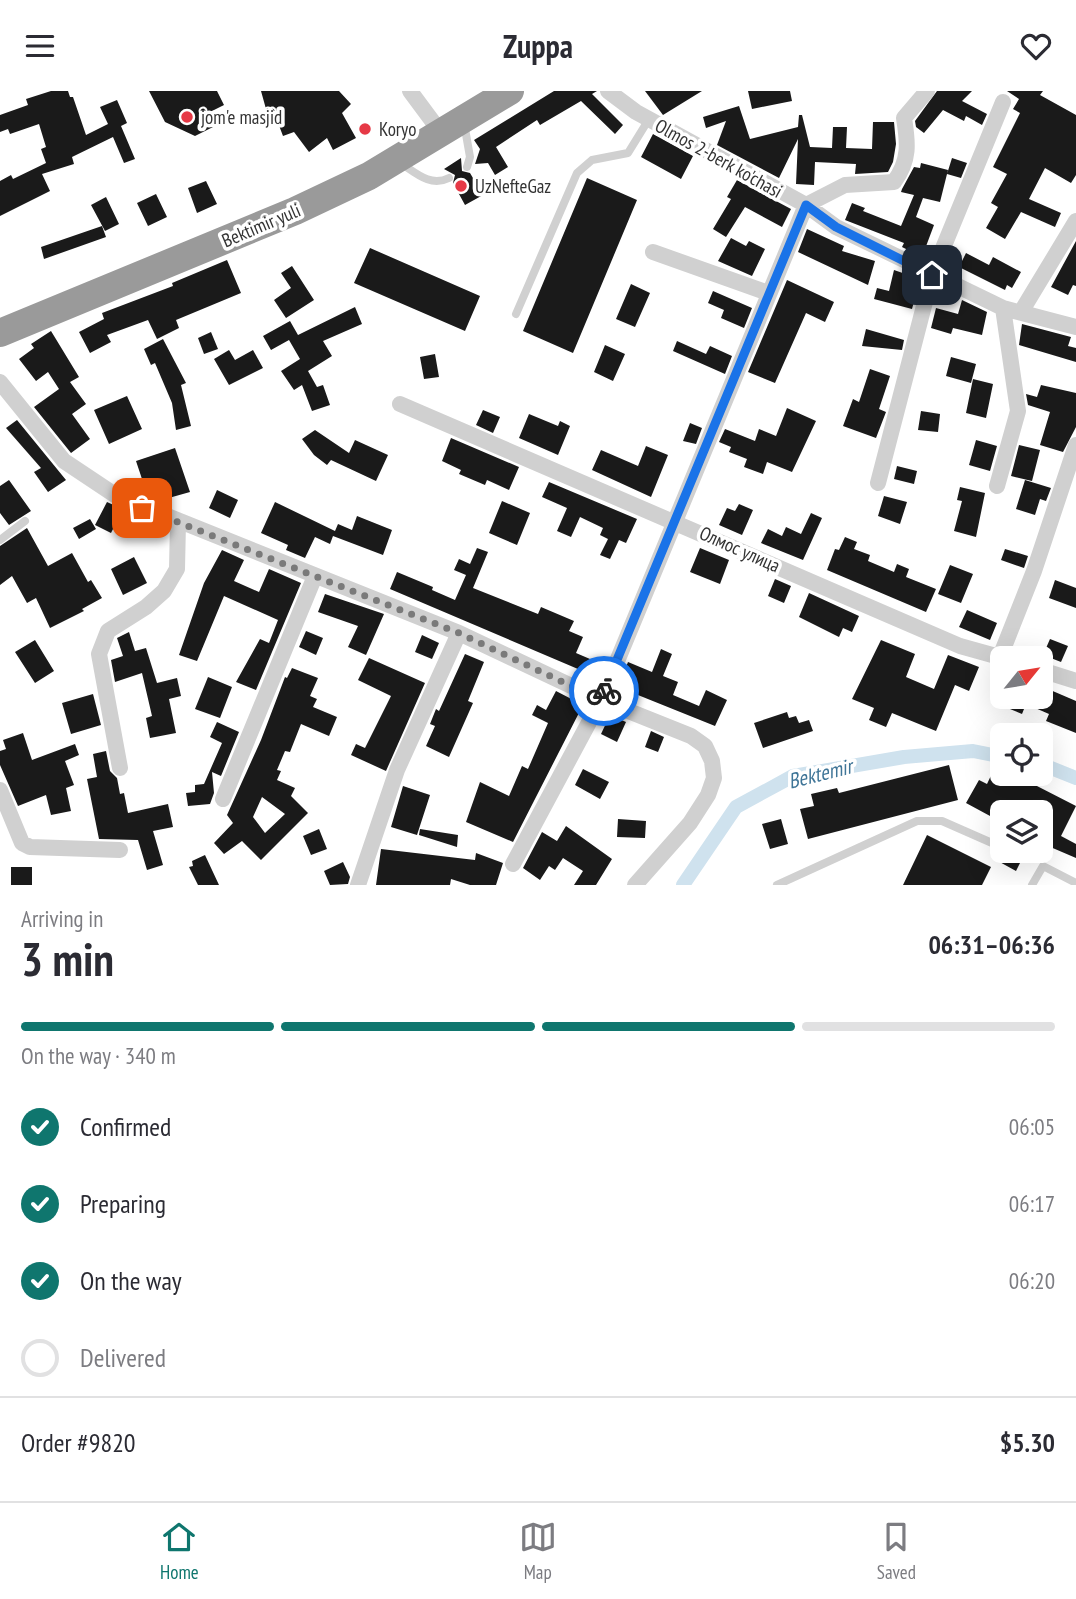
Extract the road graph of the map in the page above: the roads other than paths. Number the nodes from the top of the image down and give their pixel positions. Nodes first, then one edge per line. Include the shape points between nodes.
1 (410, 91) edge
2 (484, 91) edge
3 (510, 91) edge
4 (608, 91) edge
5 (927, 91) edge
6 (1003, 102) dead end
7 (649, 119) junction
8 (463, 120) junction
9 (433, 122) junction
10 (392, 155) junction
11 (467, 167) dead end
12 (449, 178) dead end
13 (806, 205) junction
14 (1076, 221) edge
15 (653, 252) dead end
16 (932, 275) junction
17 (768, 293) junction
18 (1003, 308) junction
19 (1021, 312) junction
20 (516, 314) dead end
21 (0, 316) edge
22 (1076, 327) edge
23 (0, 333) edge
24 (0, 382) edge
25 (400, 404) dead end
26 (1076, 445) edge
27 (878, 483) dead end
28 (1071, 483) edge
29 (997, 486) dead end
30 (25, 521) dead end
31 (675, 521) junction
32 (178, 523) junction
33 (0, 540) edge
34 (316, 576) junction
35 (459, 633) junction
36 (1006, 646) edge
37 (990, 655) edge
38 (1054, 674) edge
39 (1076, 681) edge
40 (601, 700) junction
41 (120, 768) dead end
42 (0, 790) edge
43 (223, 799) dead end
44 (990, 842) edge
45 (120, 850) dead end
46 (513, 864) dead end
47 (1076, 883) edge
48 (358, 885) edge
49 (635, 885) edge
50 (776, 885) edge
51 (1032, 885) edge

1 - 9 street
2 - 9 highway, Bektimir yuli
3 - 8 highway, Bektimir yuli
4 - 7 street, Olmos 2-berk ko'chasi
5 - 13 street via 904,118 909,148 904,169 894,182 845,185
6 - 16 street
7 - 13 street, Olmos 2-berk ko'chasi
7 - 20 lane via 628,153 593,160 577,173
8 - 10 highway, Bektimir yuli
8 - 11 lane via 470,157
9 - 10 highway, Bektimir yuli
10 - 12 lane via 427,181
10 - 21 highway, Bektimir yuli
10 - 23 highway, Bektimir yuli via 295,211
13 - 16 street, Olmos 2-berk ko'chasi via 836,227
13 - 17 street
14 - 19 street
15 - 17 street
16 - 18 street, Olmos 2-berk ko'chasi
16 - 27 street
17 - 31 street
18 - 19 street, Olmos 2-berk ko'chasi
18 - 29 street via 1018,411
19 - 22 street, Olmos 2-berk ko'chasi
24 - 32 street via 71,467 116,495
25 - 31 street, Олмос улица
26 - 28 street
28 - 36 street
30 - 33 lane
31 - 37 street, Олмос улица via 960,646
31 - 40 street
32 - 34 street
32 - 41 street via 177,569 164,591 108,631 99,655
34 - 35 street
34 - 43 street
35 - 40 street
35 - 48 street via 397,770
38 - 39 street
40 - 46 street
40 - 49 street via 691,736 705,746 712,761 708,795 690,823
42 - 45 street via 22,843
44 - 50 lane via 942,821 917,821
47 - 51 lane via 1043,866

